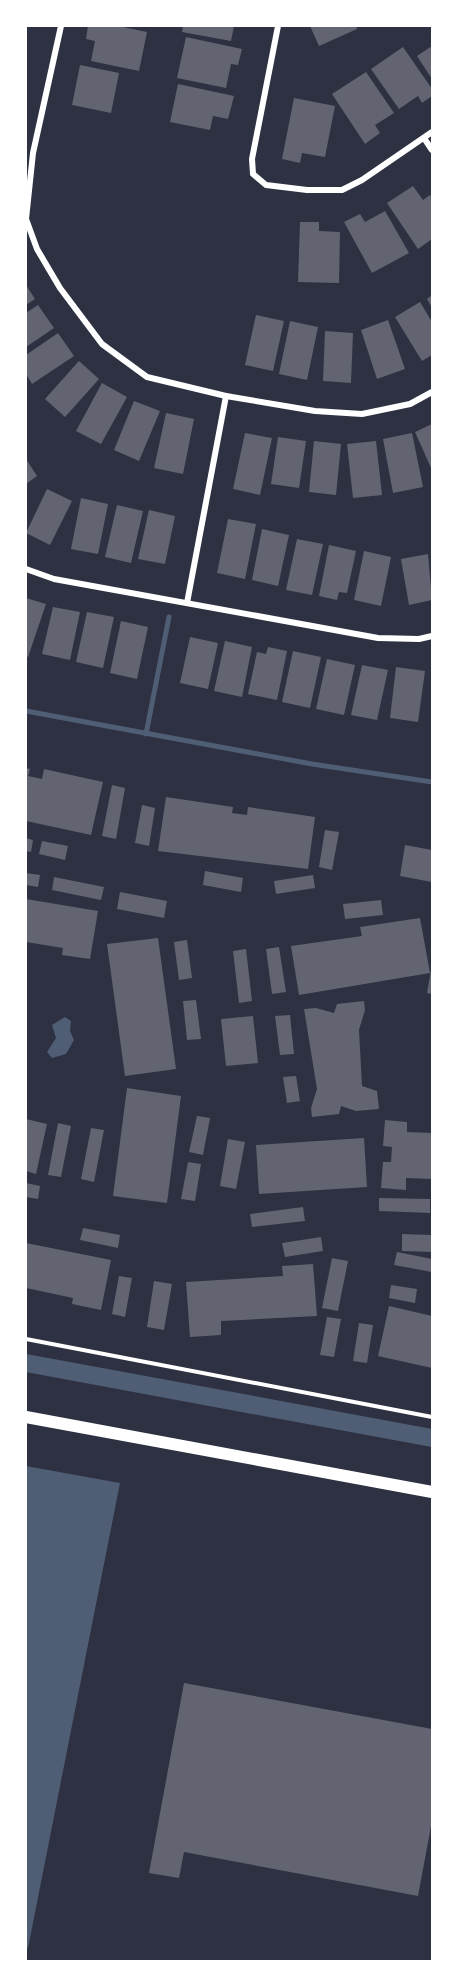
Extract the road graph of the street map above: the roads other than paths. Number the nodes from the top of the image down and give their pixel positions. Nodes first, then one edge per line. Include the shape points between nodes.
1 (60, 26) edge
2 (278, 26) edge
3 (432, 132) edge
4 (424, 138) junction
5 (432, 150) edge
6 (26, 219) edge
7 (432, 392) edge
8 (226, 396) junction
9 (26, 569) edge
10 (188, 603) junction
11 (432, 636) edge
12 (26, 1339) edge
13 (26, 1417) edge
14 (432, 1417) edge
15 (432, 1492) edge

1 - 6 street via 33,153
2 - 4 street via 252,159 254,174 266,185 342,190
3 - 4 street
4 - 5 street
6 - 8 street via 37,249 60,288 102,344 147,377
7 - 8 street via 410,404 362,414 315,411
8 - 10 street
9 - 10 street via 54,579
10 - 11 street via 378,638
12 - 14 lane
13 - 15 main road

